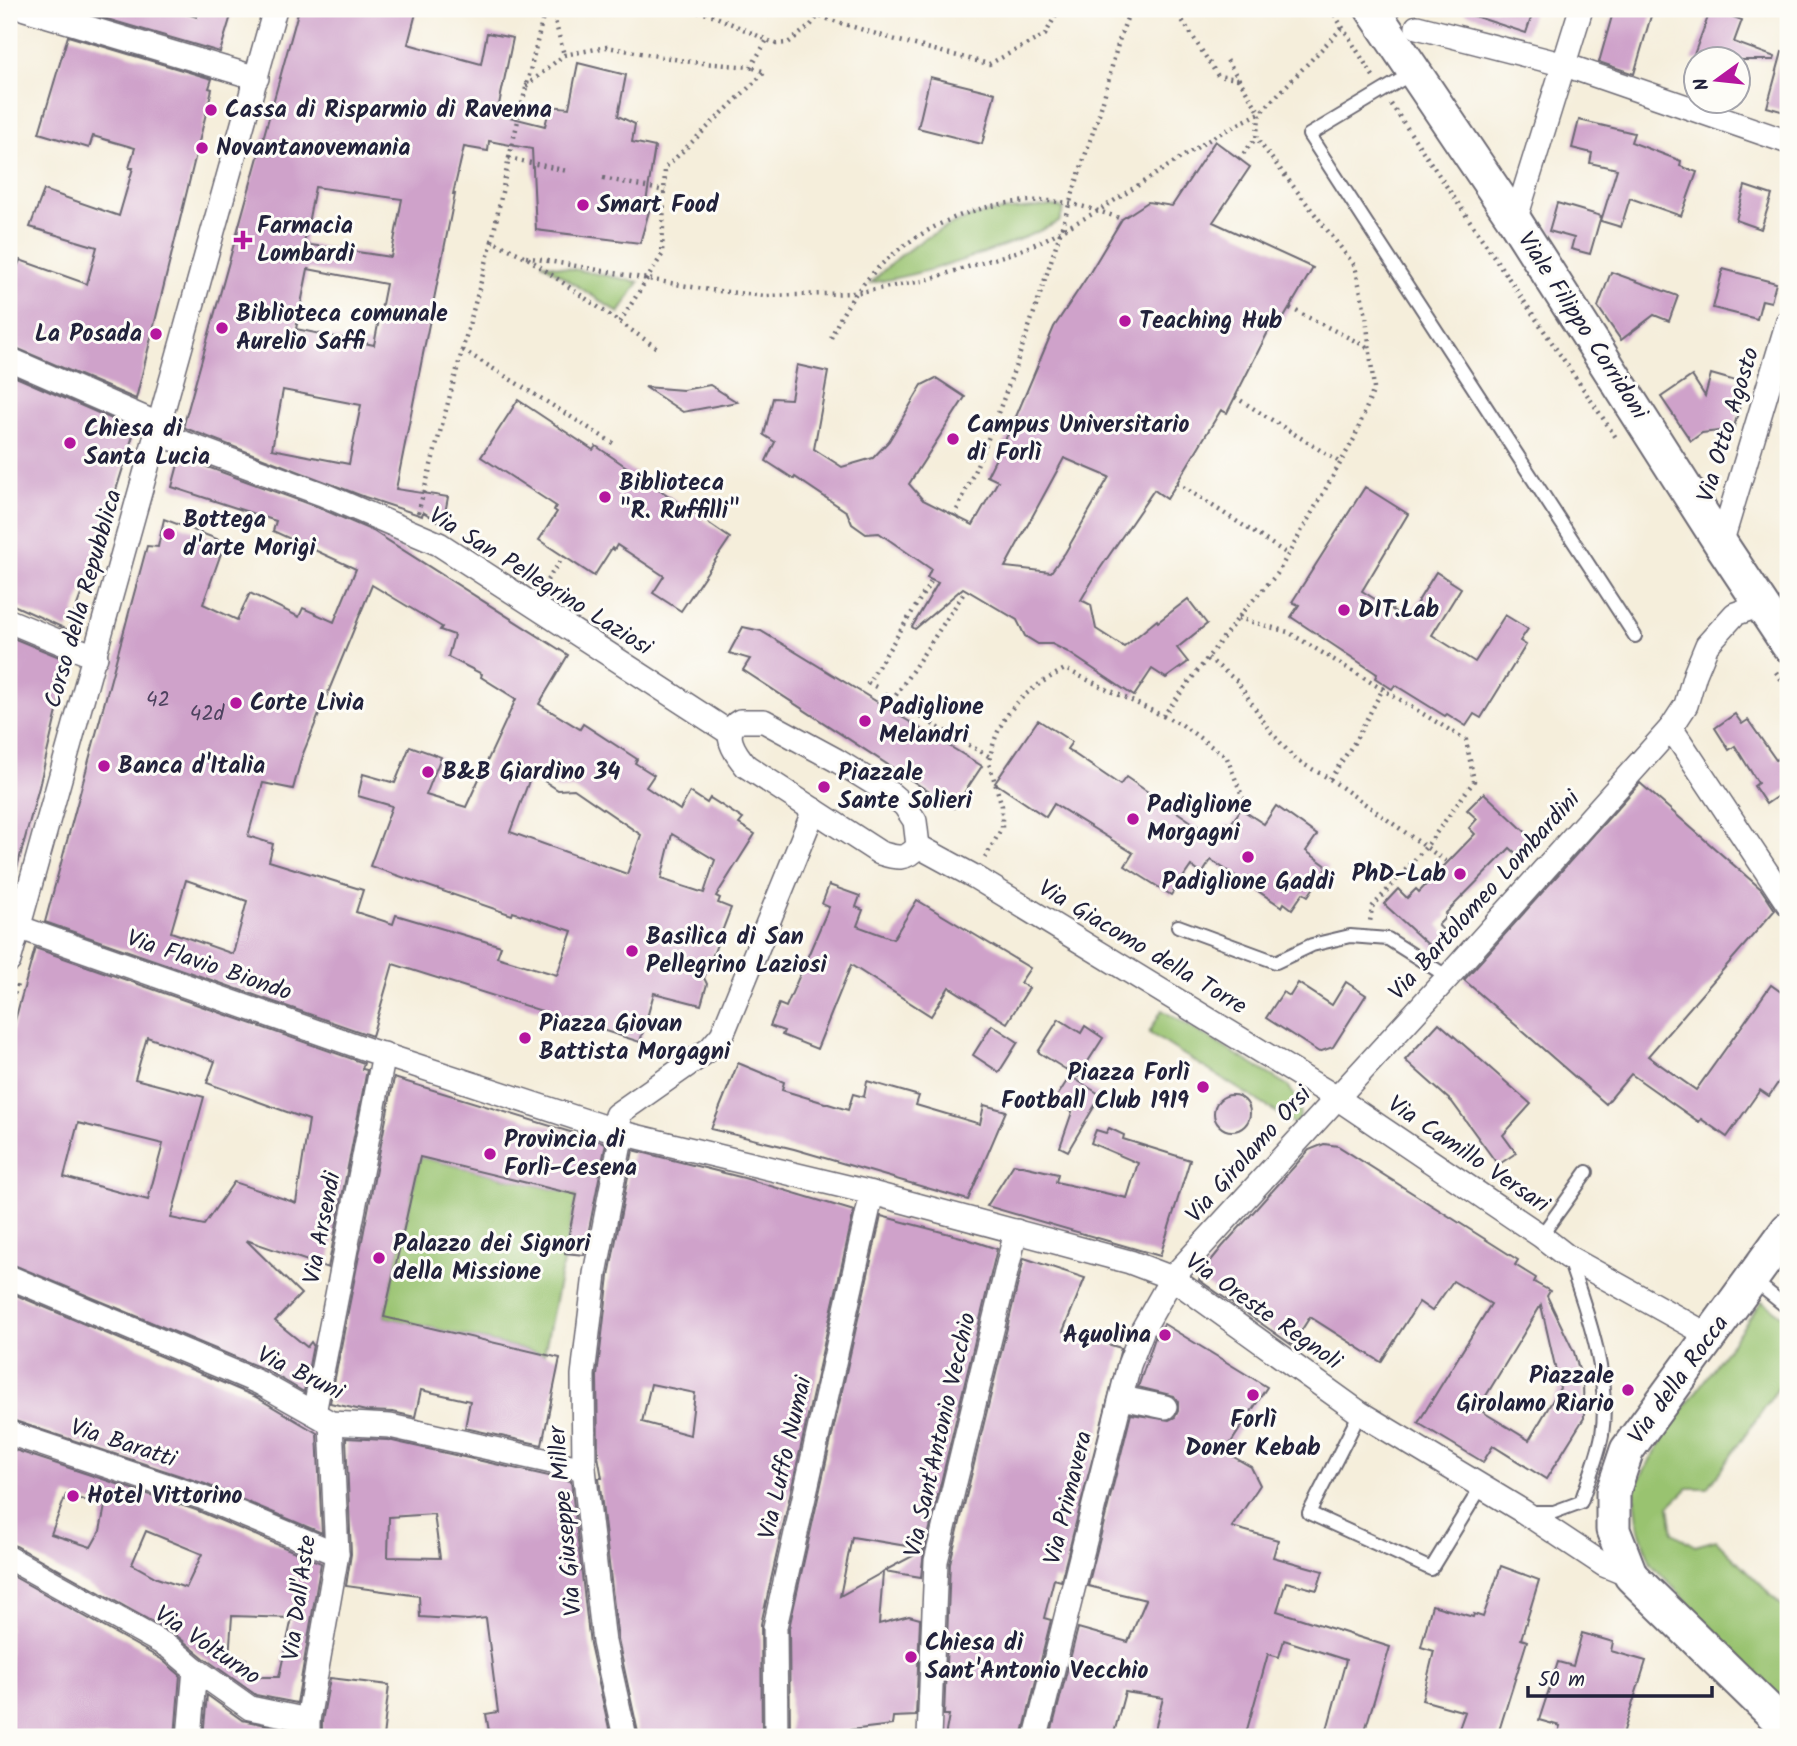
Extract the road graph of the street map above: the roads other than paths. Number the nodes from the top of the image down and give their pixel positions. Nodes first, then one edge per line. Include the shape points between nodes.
1 (25, 9) edge
2 (275, 9) edge
3 (1372, 9) edge
4 (1581, 9) edge
5 (1417, 27) dead end
6 (1565, 65) junction
7 (1414, 72) junction
8 (257, 78) junction
9 (1788, 142) edge
10 (1515, 221) junction
11 (1788, 321) edge
12 (9, 359) edge
13 (158, 429) junction
14 (1721, 544) junction
15 (1761, 605) junction
16 (9, 621) edge
17 (1635, 636) dead end
18 (96, 657) junction
19 (1781, 657) edge
20 (1671, 727) junction
21 (730, 733) junction
22 (814, 810) junction
23 (918, 846) junction
24 (1788, 904) edge
25 (18, 926) junction
26 (1178, 926) dead end
27 (9, 961) edge
28 (1448, 977) junction
29 (384, 1054) junction
30 (1337, 1098) junction
31 (622, 1133) junction
32 (1587, 1172) dead end
33 (872, 1193) junction
34 (1788, 1229) edge
35 (1016, 1231) junction
36 (1541, 1236) junction
37 (1568, 1257) junction
38 (9, 1277) edge
39 (1172, 1278) junction
40 (1752, 1280) junction
41 (1788, 1308) edge
42 (1710, 1336) junction
43 (1122, 1398) junction
44 (1165, 1407) dead end
45 (1360, 1413) junction
46 (322, 1418) junction
47 (9, 1433) edge
48 (583, 1469) junction
49 (1482, 1487) junction
50 (1524, 1512) junction
51 (337, 1554) junction
52 (9, 1558) edge
53 (1631, 1576) junction
54 (195, 1669) junction
55 (309, 1728) edge
56 (1788, 1729) edge
57 (189, 1737) edge
58 (625, 1737) edge
59 (776, 1737) edge
60 (929, 1737) edge
61 (1036, 1737) edge

1 - 8 street
2 - 8 street, Corso della Repubblica
3 - 7 main road, Viale Filippo Corridoni
4 - 6 street
5 - 6 street
6 - 9 street
6 - 10 street
7 - 10 main road, Viale Filippo Corridoni
7 - 17 lane via 1309,135
8 - 13 street, Corso della Repubblica
10 - 14 main road, Viale Filippo Corridoni
11 - 14 street, Via Otto Agosto
12 - 13 street, Via San Pellegrino Laziosi
13 - 18 street, Corso della Repubblica
13 - 21 street, Via San Pellegrino Laziosi via 439,544
14 - 15 main road, Viale Filippo Corridoni
15 - 19 main road, Viale Filippo Corridoni
15 - 20 street, Via Bartolomeo Lombardini via 1735,614 1711,639 1686,705
16 - 18 street
18 - 25 street, Corso della Repubblica
20 - 24 street
20 - 28 street, Via Bartolomeo Lombardini
21 - 22 street via 731,744 746,765
21 - 23 street via 740,721 764,722 836,760 905,806 915,821
22 - 23 street via 880,853 898,859
22 - 31 street, Via Giuseppe Miller via 722,1035 710,1049 616,1115
23 - 30 street, Via Giacomo della Torre
25 - 27 street, Corso della Repubblica
25 - 29 street, Via Flavio Biondo
26 - 28 lane via 1276,962 1312,945 1350,936 1388,939
28 - 30 street, Via Bartolomeo Lombardini
29 - 31 street
29 - 46 street, Via Arsendi
30 - 36 street, Via Camillo Versari
30 - 39 street, Via Girolamo Orsi
31 - 33 street, Via Oreste Regnoli
31 - 48 street, Via Giuseppe Miller via 595,1275 583,1375
32 - 36 lane
33 - 35 street, Via Oreste Regnoli
33 - 59 street, Via Luffo Numai via 775,1627
34 - 40 main road, Via della Rocca
35 - 39 street, Via Oreste Regnoli
35 - 60 street, Via Sant'Antonio Vecchio via 936,1561
36 - 37 street, Via Camillo Versari
37 - 42 street
37 - 50 lane via 1596,1350 1603,1392 1602,1435 1581,1502 1554,1512
38 - 46 street, Via Bruni via 260,1382
39 - 43 street, Via Primavera via 1143,1329
39 - 45 street, Via Oreste Regnoli
40 - 41 lane
40 - 42 main road, Via della Rocca
42 - 53 main road, Via della Rocca via 1624,1461 1614,1492 1613,1530
43 - 44 street
43 - 61 street, Via Primavera
45 - 49 street, Via Oreste Regnoli
45 - 49 lane via 1309,1513 1431,1569
46 - 48 street, Via Bruni via 390,1426
46 - 51 street, Via Dall'Aste
47 - 51 street, Via Baratti via 201,1497
48 - 58 street, Via Giuseppe Miller via 604,1642
49 - 50 street, Via Oreste Regnoli
50 - 53 street, Via Oreste Regnoli via 1604,1565
51 - 55 street, Via Dall'Aste
52 - 54 street, Via Volturno via 169,1647
53 - 56 main road, Via della Rocca
54 - 55 street, Via Volturno via 250,1708
54 - 57 street

